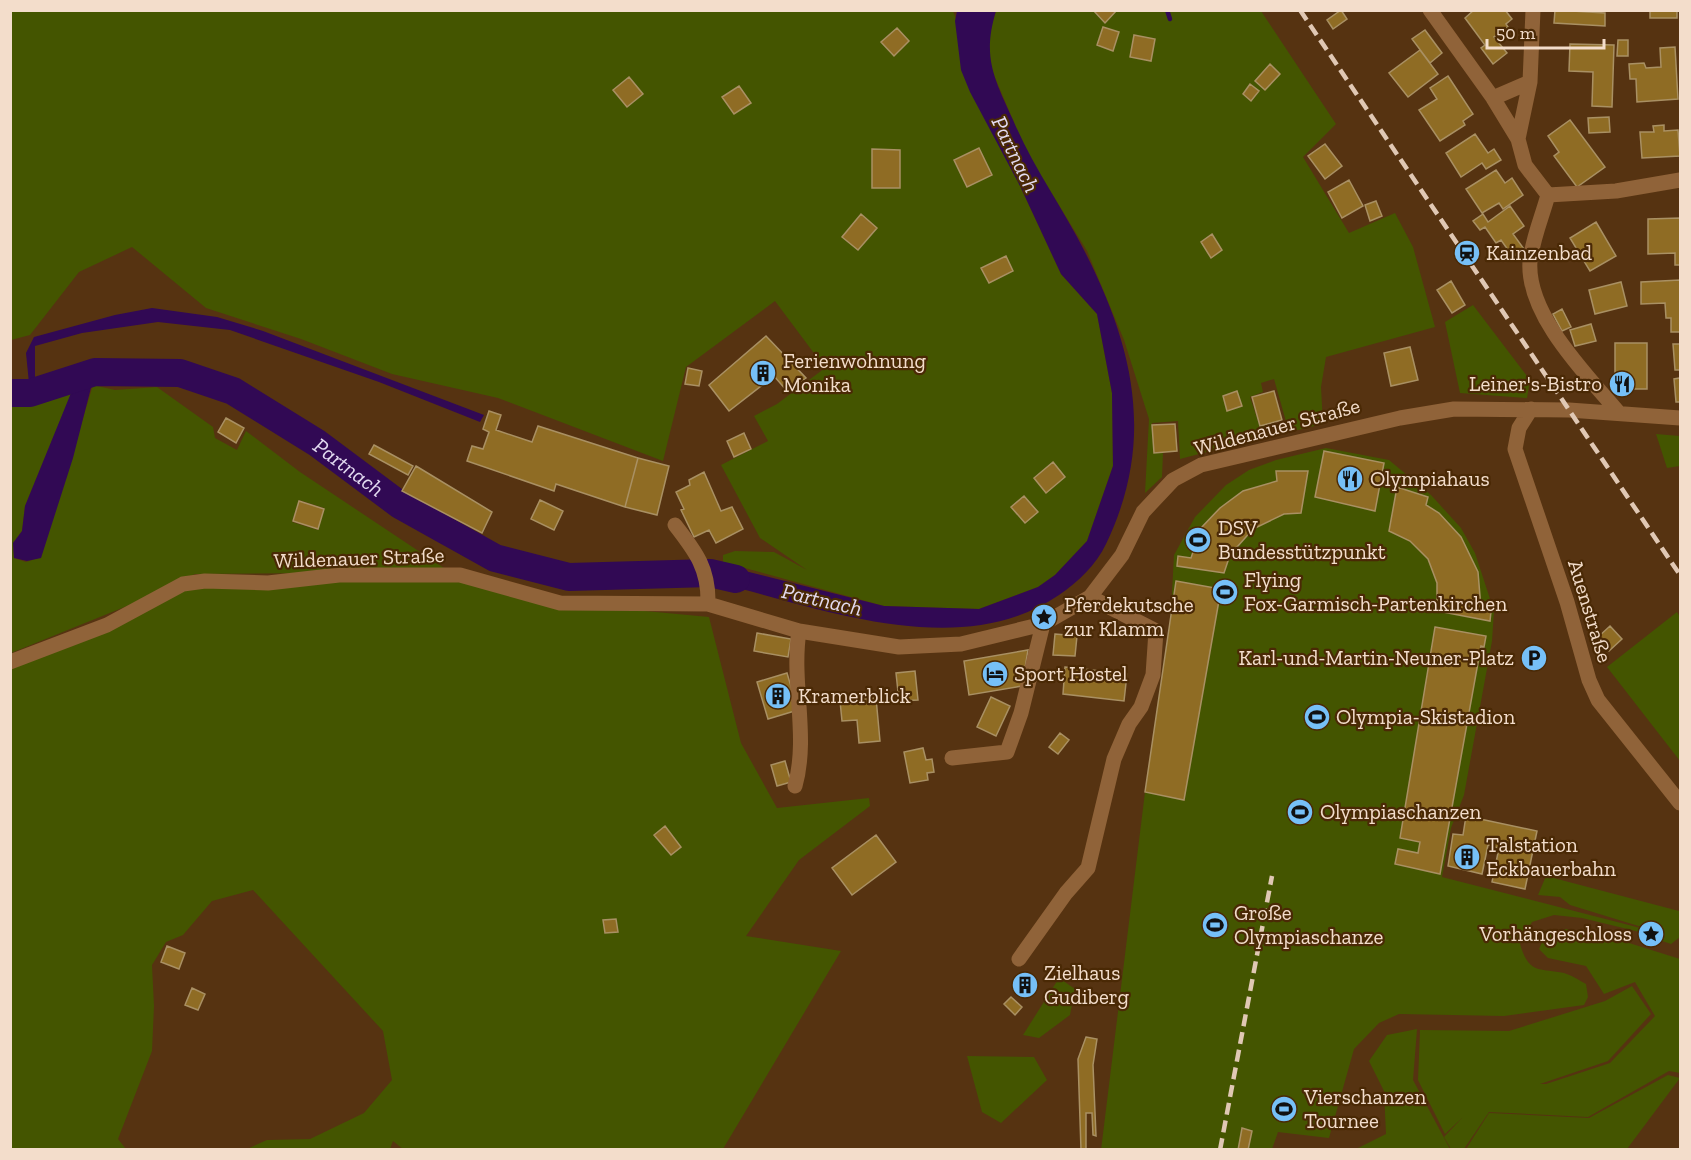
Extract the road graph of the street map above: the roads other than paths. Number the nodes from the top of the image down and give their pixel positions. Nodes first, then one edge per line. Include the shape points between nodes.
1 (1430, 10) edge
2 (1533, 10) edge
3 (1530, 82) junction
4 (1493, 98) junction
5 (1518, 139) junction
6 (1680, 180) edge
7 (1548, 195) junction
8 (1531, 409) junction
9 (1619, 413) junction
10 (1680, 417) edge
11 (675, 525) dead end
12 (1090, 597) junction
13 (708, 604) junction
14 (1043, 624) junction
15 (799, 631) junction
16 (10, 662) edge
17 (952, 758) dead end
18 (795, 786) dead end
19 (1680, 803) edge
20 (1019, 958) dead end

1 - 4 street
2 - 3 street
3 - 4 street
3 - 5 street
4 - 5 street
5 - 7 street via 1525,165
6 - 7 street via 1616,191
7 - 9 street via 1530,263 1535,296 1560,341
8 - 9 street, Wildenauer Straße
8 - 12 street, Wildenauer Straße via 1454,409 1400,417 1201,465 1173,480 1143,512 1122,555
8 - 19 street, Auenstraße via 1519,428 1515,449 1552,546 1589,680 1598,700
9 - 10 street, Wildenauer Straße
11 - 13 street via 698,554 708,584
12 - 14 street, Wildenauer Straße
12 - 20 street via 1156,631 1153,675 1114,759 1088,868
13 - 15 street, Wildenauer Straße
13 - 16 street, Wildenauer Straße via 560,603 460,575 339,575 268,583 205,580 183,584 107,625
14 - 15 street, Wildenauer Straße via 961,644 899,647
14 - 17 street via 1007,752
15 - 18 street via 795,657 800,769

